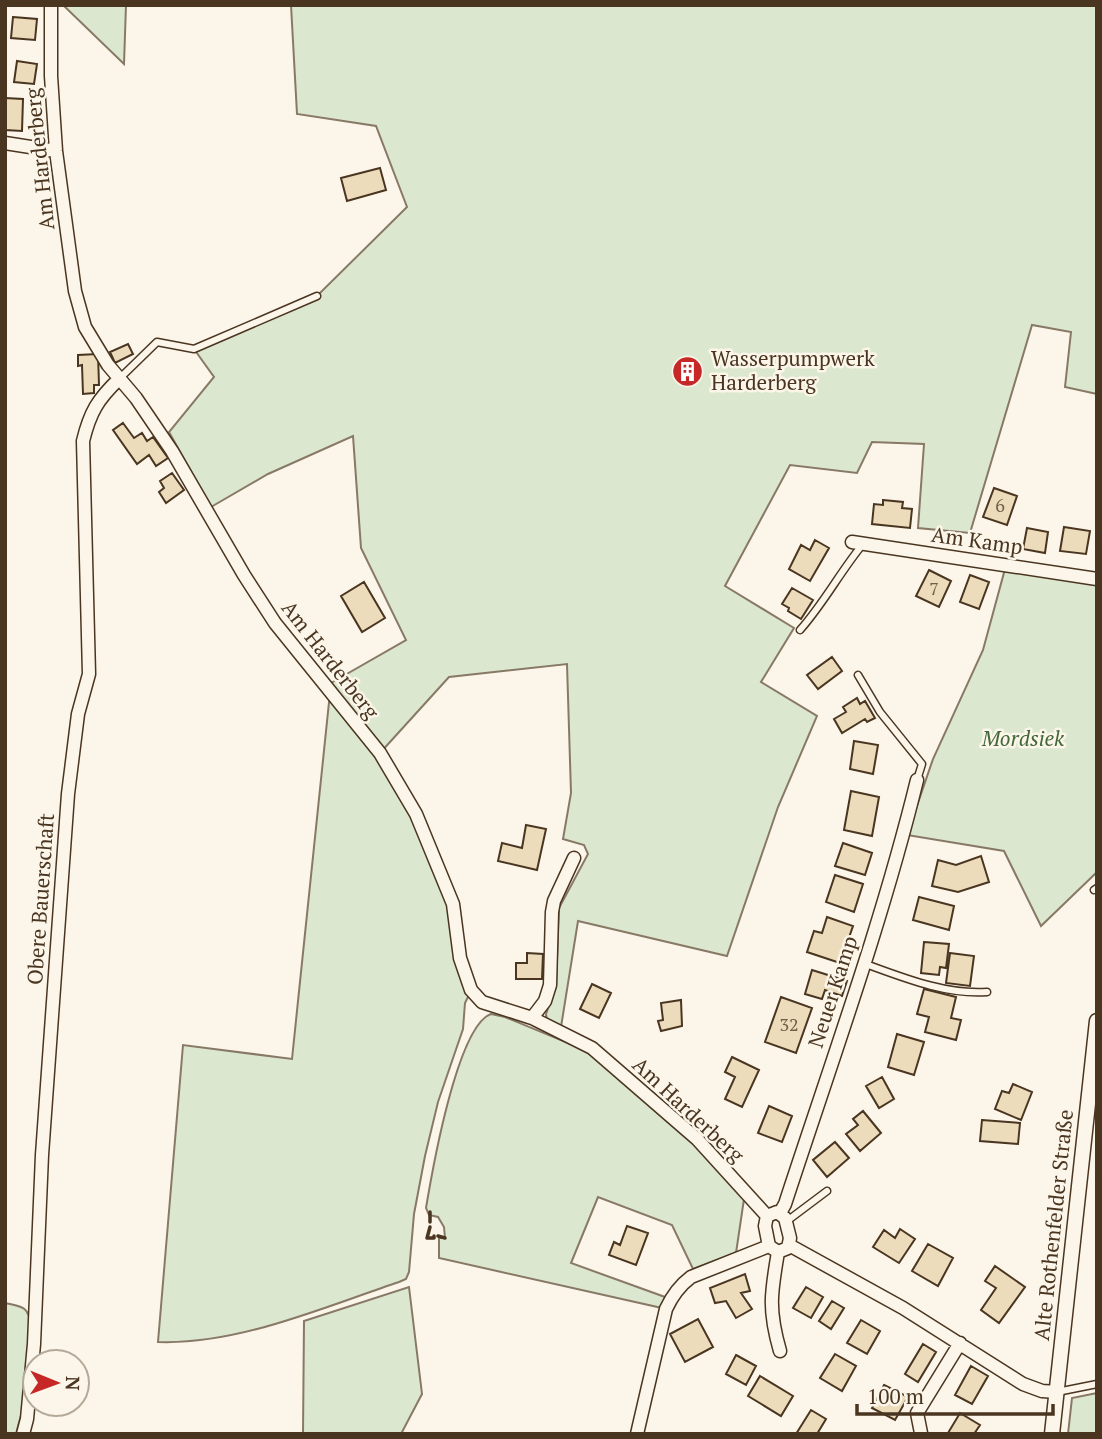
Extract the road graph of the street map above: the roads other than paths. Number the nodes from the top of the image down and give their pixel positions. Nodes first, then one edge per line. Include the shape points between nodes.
1 (51, 5) edge
2 (5, 143) edge
3 (56, 151) junction
4 (317, 296) dead end
5 (119, 379) junction
6 (857, 543) joint
7 (1097, 579) edge
8 (800, 630) dead end
9 (858, 675) dead end
10 (917, 780) joint
11 (574, 858) dead end
12 (863, 963) junction
13 (986, 992) dead end
14 (533, 1018) junction
15 (1097, 1021) edge
16 (827, 1191) dead end
17 (778, 1217) junction
18 (779, 1248) junction
19 (960, 1343) junction
20 (780, 1351) dead end
21 (1097, 1384) edge
22 (1057, 1392) junction
23 (921, 1433) edge
24 (23, 1434) edge
25 (637, 1434) edge
26 (1052, 1434) edge

1 - 3 street, Am Harderberg
2 - 3 street
3 - 5 street, Am Harderberg via 75,291 85,327
4 - 5 lane via 194,349 157,342
5 - 14 street, Am Harderberg via 172,451 275,623 380,753 416,814 453,904 460,958 476,997
5 - 24 street, Obere Bauerschaft via 100,398 83,441 89,674 78,714 68,794 42,1155 34,1345
6 - 7 street, Am Kamp
6 - 8 lane via 819,609
9 - 10 lane via 880,712 922,764
10 - 12 street, Neuer Kamp
11 - 14 street via 554,901 548,994
12 - 13 lane via 960,992
12 - 17 street, Neuer Kamp
14 - 17 street, Am Harderberg via 592,1048
15 - 22 street, Alte Rothenfelder Straße
16 - 17 lane
17 - 18 street
17 - 18 street via 765,1226
18 - 19 street
18 - 20 street via 771,1321
18 - 25 street via 691,1277 680,1285 666,1309
19 - 22 street via 1023,1384
19 - 23 street via 917,1413
21 - 22 lane
22 - 26 street, Alte Rothenfelder Straße

